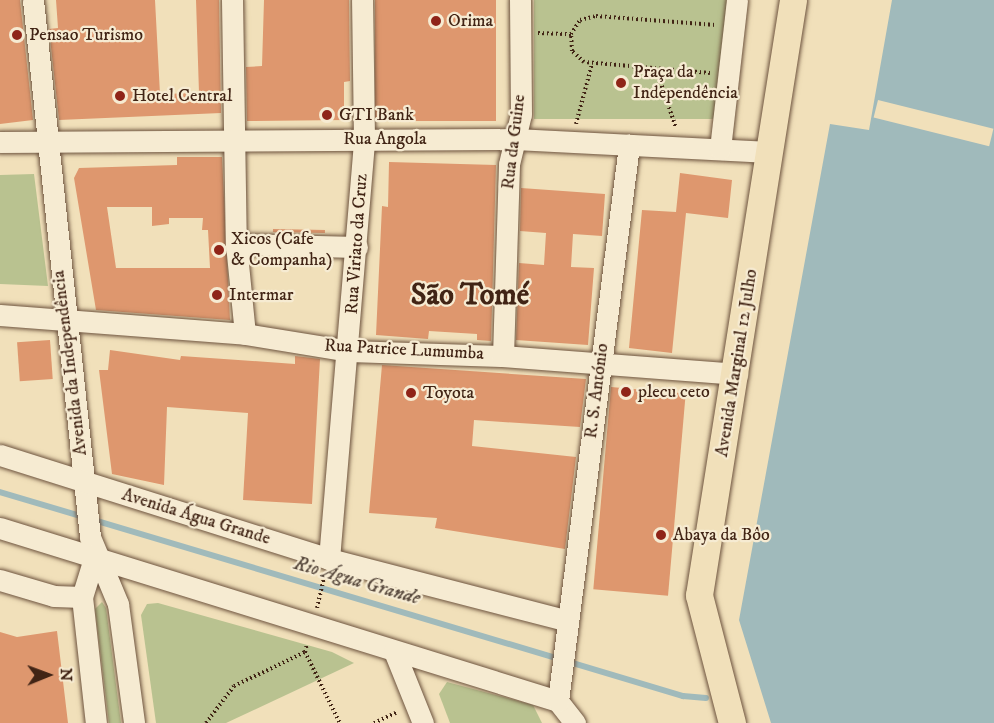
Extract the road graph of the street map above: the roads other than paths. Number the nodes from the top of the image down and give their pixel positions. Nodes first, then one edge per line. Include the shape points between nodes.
1 (33, 0) edge
2 (232, 0) edge
3 (362, 0) edge
4 (520, 0) edge
5 (737, 0) edge
6 (793, 0) edge
7 (233, 139) junction
8 (364, 139) junction
9 (515, 139) junction
10 (0, 142) edge
11 (46, 142) junction
12 (629, 145) junction
13 (720, 149) junction
14 (770, 152) junction
15 (236, 244) junction
16 (357, 247) junction
17 (0, 315) edge
18 (64, 320) junction
19 (245, 334) junction
20 (350, 351) junction
21 (503, 356) junction
22 (601, 363) junction
23 (737, 374) junction
24 (0, 455) edge
25 (85, 490) junction
26 (0, 528) edge
27 (93, 546) junction
28 (329, 559) junction
29 (0, 580) edge
30 (82, 597) junction
31 (567, 629) junction
32 (394, 651) junction
33 (560, 692) junction
34 (419, 714) edge
35 (731, 721) edge
36 (96, 723) edge
37 (134, 723) edge
38 (575, 723) edge

1 - 11 street, Avenida da Independência
2 - 7 street
3 - 8 street, Rua Viriato da Cruz
4 - 9 street, Rua da Guine via 521,114
5 - 13 street
6 - 14 main road, Avenida Marginal 12 Julho
7 - 8 street, Rua Angola
7 - 11 street, Rua Angola
7 - 15 street
8 - 9 street, Rua Angola
8 - 16 street, Rua Viriato da Cruz
9 - 12 street, Rua Angola
9 - 21 street, Rua da Guine via 509,164
10 - 11 street, Rua Angola
11 - 18 street, Avenida da Independência
12 - 13 street, Rua Angola
12 - 22 street, R. S. António
13 - 14 street, Rua Angola
14 - 23 main road, Avenida Marginal 12 Julho
15 - 16 street
15 - 19 street
16 - 20 street, Rua Viriato da Cruz
17 - 18 street, Rua Patrice Lumumba
18 - 19 street, Rua Patrice Lumumba
18 - 25 street, Avenida da Independência
19 - 20 street, Rua Patrice Lumumba
20 - 21 street, Rua Patrice Lumumba
20 - 28 street, Rua Viriato da Cruz
21 - 22 street, Rua Patrice Lumumba
22 - 23 street, Rua Patrice Lumumba
22 - 31 street, R. S. António
23 - 35 main road, Avenida Marginal 12 Julho via 699,595 713,663
24 - 25 street, Avenida Água Grande
25 - 27 street, Avenida da Independência
25 - 28 street, Avenida Água Grande
26 - 27 street
27 - 30 street, Avenida da Independência
27 - 32 street via 312,626
27 - 37 street via 117,604
28 - 31 street, Avenida Água Grande
29 - 30 street via 54,596
30 - 36 street, Avenida da Independência
31 - 33 street, R. S. António
32 - 33 street
32 - 34 street
33 - 38 street

